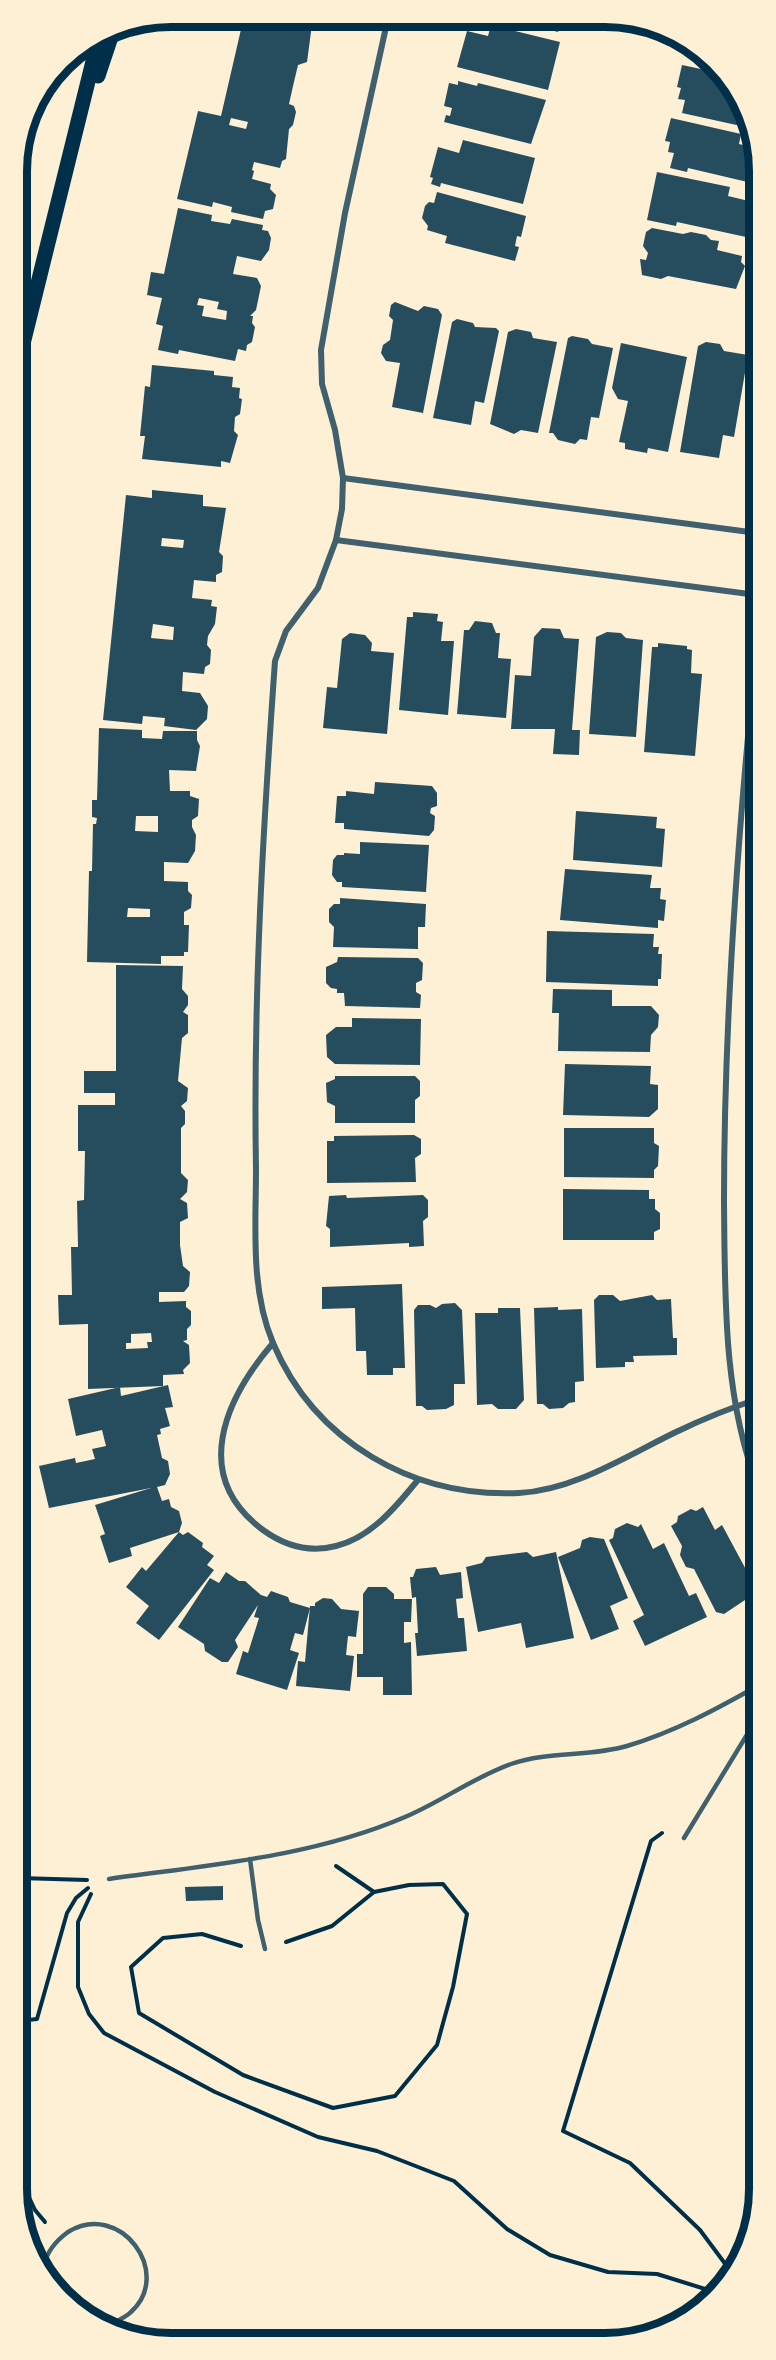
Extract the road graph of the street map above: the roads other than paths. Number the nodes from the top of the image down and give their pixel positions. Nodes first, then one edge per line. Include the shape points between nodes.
1 (386, 27) edge
2 (110, 41) edge
3 (96, 48) edge
4 (52, 219) junction
5 (27, 325) edge
6 (343, 478) junction
7 (749, 532) edge
8 (336, 540) junction
9 (749, 594) edge
10 (749, 737) edge
11 (273, 1343) junction
12 (749, 1402) edge
13 (735, 1406) junction
14 (749, 1463) edge
15 (417, 1481) junction
16 (749, 1690) edge
17 (749, 1731) edge
18 (684, 1838) road end
19 (250, 1859) junction
20 (109, 1879) dead end
21 (265, 1949) road end
22 (46, 2261) edge
23 (116, 2321) edge

1 - 6 street via 345,213 321,350 322,384
2 - 4 main road
3 - 4 main road
4 - 5 main road
6 - 7 street
6 - 8 street
8 - 9 street
8 - 11 street via 318,588 286,631 275,661 258,945 255,1129 258,1289
10 - 13 street via 736,888 724,1126 724,1240
11 - 15 street via 299,1388 333,1428 372,1458
11 - 15 street via 232,1402 220,1464 224,1481 238,1505 258,1526 279,1540 303,1548 337,1546 371,1528
12 - 13 street
13 - 14 street
13 - 15 street via 569,1482 522,1493 470,1492
16 - 19 lane via 706,1715 627,1746 542,1756 509,1765 405,1817 312,1846
17 - 18 lane
19 - 20 lane
19 - 21 lane
22 - 23 lane via 58,2239 80,2225 108,2225 131,2238 145,2261 145,2289 132,2312

